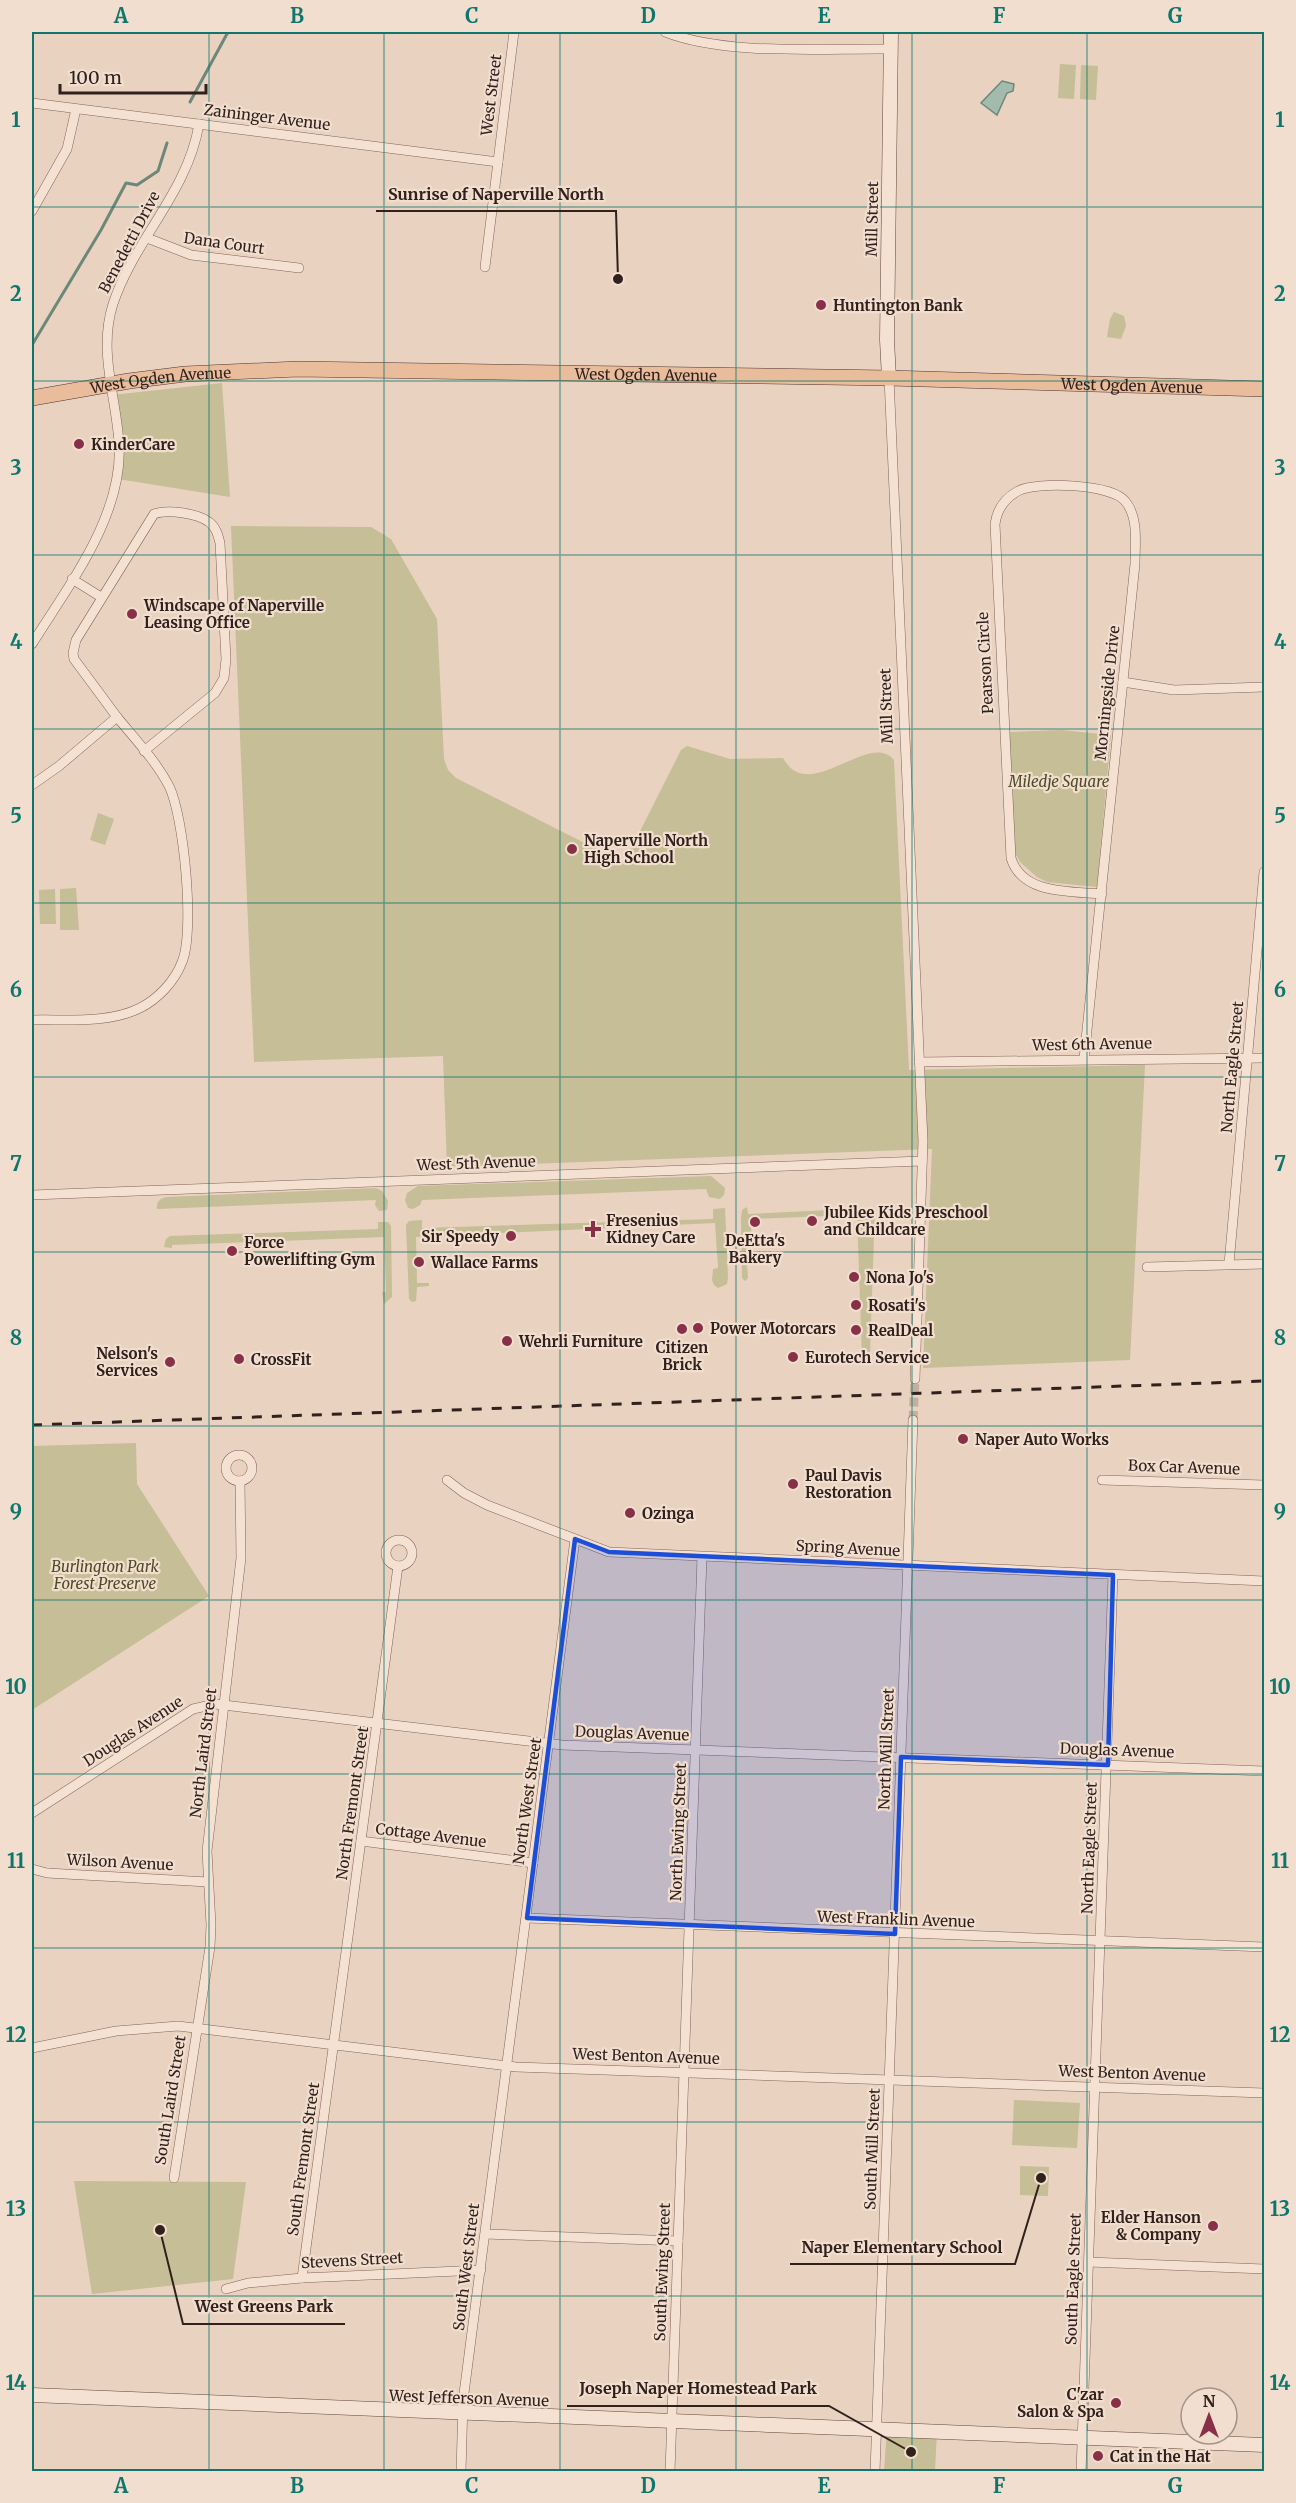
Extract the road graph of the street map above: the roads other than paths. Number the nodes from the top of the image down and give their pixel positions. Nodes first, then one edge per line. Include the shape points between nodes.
1 (514, 32) edge
2 (665, 32) edge
3 (891, 32) edge
4 (891, 49) junction
5 (32, 103) edge
6 (76, 109) junction
7 (199, 124) junction
8 (498, 162) junction
9 (32, 211) edge
10 (147, 238) junction
11 (485, 267) dead end
12 (299, 268) dead end
13 (889, 378) junction
14 (110, 384) junction
15 (1264, 389) edge
16 (32, 398) edge
17 (1131, 509) joint
18 (72, 579) junction
19 (101, 597) junction
20 (32, 644) edge
21 (1123, 682) junction
22 (1264, 687) edge
23 (117, 717) junction
24 (144, 751) junction
25 (32, 785) edge
26 (1264, 872) edge
27 (1102, 894) junction
28 (32, 1020) edge
29 (1248, 1058) junction
30 (1264, 1058) edge
31 (1084, 1059) junction
32 (919, 1062) junction
33 (922, 1161) junction
34 (32, 1195) edge
35 (1229, 1264) junction
36 (1264, 1264) edge
37 (1147, 1267) dead end
38 (915, 1379) tunnel mouth
39 (913, 1420) tunnel mouth
40 (1102, 1479) dead end
41 (447, 1480) dead end
42 (240, 1481) dead end
43 (1264, 1485) edge
44 (575, 1539) junction
45 (702, 1557) junction
46 (398, 1566) dead end
47 (907, 1566) junction
48 (1113, 1575) junction
49 (1264, 1581) edge
50 (223, 1705) junction
51 (378, 1724) junction
52 (550, 1744) junction
53 (696, 1750) junction
54 (901, 1757) junction
55 (1108, 1765) junction
56 (1264, 1771) edge
57 (32, 1814) edge
58 (361, 1841) junction
59 (533, 1863) junction
60 (32, 1869) edge
61 (208, 1882) junction
62 (527, 1918) junction
63 (690, 1926) junction
64 (894, 1934) junction
65 (1101, 1942) junction
66 (1264, 1947) edge
67 (197, 2027) junction
68 (333, 2044) junction
69 (32, 2048) edge
70 (506, 2066) junction
71 (684, 2073) junction
72 (889, 2080) junction
73 (1095, 2087) junction
74 (1264, 2093) edge
75 (174, 2178) dead end
76 (486, 2234) junction
77 (678, 2241) junction
78 (1089, 2262) junction
79 (1264, 2269) edge
80 (481, 2270) junction
81 (303, 2278) junction
82 (226, 2289) dead end
83 (32, 2395) edge
84 (463, 2414) junction
85 (672, 2422) junction
86 (878, 2430) junction
87 (1082, 2438) junction
88 (1264, 2445) edge
89 (461, 2472) edge
90 (670, 2472) edge
91 (875, 2472) edge
92 (1081, 2472) edge

1 - 8 street, West Street
2 - 4 street via 733,46
3 - 4 street, Mill Street
4 - 13 street, Mill Street
5 - 6 street, Zaininger Avenue
6 - 7 street, Zaininger Avenue
6 - 9 street via 67,149
7 - 8 street, Zaininger Avenue
7 - 10 street, Benedetti Drive via 192,158
8 - 11 street, West Street
10 - 12 street, Dana Court via 191,255
10 - 14 street, Benedetti Drive via 112,306 105,345
13 - 14 main road, West Ogden Avenue via 298,369 185,374
13 - 15 main road, West Ogden Avenue
13 - 32 street, Mill Street
14 - 16 main road, West Ogden Avenue
14 - 18 street, Benedetti Drive via 120,444 118,480 106,519
17 - 21 street, Morningside Drive via 1135,564
17 - 27 street, Pearson Circle via 1121,496 1108,490 1039,487 1024,489 1005,500 995,524 1012,862 1020,875 1038,886
18 - 19 street
18 - 20 street, Benedetti Drive
19 - 23 street via 76,640 73,653
19 - 24 street via 154,514 169,511 205,520 216,530 226,659 221,686
21 - 22 street via 1174,690
21 - 27 street, Morningside Drive
23 - 24 street
23 - 25 street
24 - 28 street via 170,788 180,824 187,933 183,962 158,996 125,1015
26 - 29 street, North Eagle Street
27 - 31 street, Morningside Drive
29 - 30 street, West 6th Avenue
29 - 31 street, West 6th Avenue
29 - 35 street, North Eagle Street
31 - 32 street, West 6th Avenue
32 - 33 street, Mill Street
33 - 34 street, West 5th Avenue
33 - 38 street, Mill Street
35 - 36 street
35 - 37 street
39 - 47 street, North Mill Street
40 - 43 street, Box Car Avenue
41 - 44 street, Spring Avenue via 487,1505
42 - 50 street, North Laird Street via 241,1558
44 - 45 street, Spring Avenue via 609,1552
44 - 52 street, North West Street
45 - 47 street, Spring Avenue
45 - 53 street, North Ewing Street
46 - 51 street, North Fremont Street
47 - 48 street, Spring Avenue
47 - 54 street, North Mill Street
48 - 49 street, Spring Avenue
48 - 55 street, North Eagle Street
50 - 51 street, Douglas Avenue
50 - 57 street, Douglas Avenue via 205,1704 193,1709
50 - 61 street, North Laird Street via 210,1810
51 - 52 street, Douglas Avenue
51 - 58 street, North Fremont Street
52 - 53 street, Douglas Avenue
52 - 59 street, North West Street
53 - 54 street, Douglas Avenue
53 - 63 street, North Ewing Street
54 - 55 street, Douglas Avenue
54 - 64 street, North Mill Street
55 - 56 street, Douglas Avenue
55 - 65 street, North Eagle Street
58 - 59 street, Cottage Avenue
58 - 68 street, North Fremont Street
59 - 62 street, North West Street
60 - 61 street, Wilson Avenue
61 - 67 street, North Laird Street via 210,1936
62 - 63 street, West Franklin Avenue
62 - 70 street, North West Street
63 - 64 street, West Franklin Avenue
63 - 71 street, North Ewing Street
64 - 65 street, West Franklin Avenue
64 - 72 street, North Mill Street
65 - 66 street, West Franklin Avenue
65 - 73 street, North Eagle Street
67 - 68 street, West Benton Avenue
67 - 69 street, West Benton Avenue via 137,2029
67 - 75 street, South Laird Street
68 - 70 street, West Benton Avenue
68 - 81 street, South Fremont Street
70 - 71 street, West Benton Avenue
70 - 76 street, South West Street
71 - 72 street, West Benton Avenue
71 - 77 street, South Ewing Street
72 - 73 street, West Benton Avenue
72 - 86 street, South Mill Street
73 - 74 street, West Benton Avenue
73 - 78 street, South Eagle Street
76 - 77 street
76 - 80 street, South West Street
77 - 85 street, South Ewing Street
78 - 79 street
78 - 87 street, South Eagle Street
80 - 81 street, Stevens Street
80 - 84 street, South West Street
81 - 82 street, Stevens Street
83 - 84 street, West Jefferson Avenue
84 - 85 street, West Jefferson Avenue
84 - 89 street, South West Street
85 - 86 street, West Jefferson Avenue
85 - 90 street, South Ewing Street
86 - 87 street, West Jefferson Avenue
86 - 91 street, South Mill Street
87 - 88 street, West Jefferson Avenue
87 - 92 street, South Eagle Street

